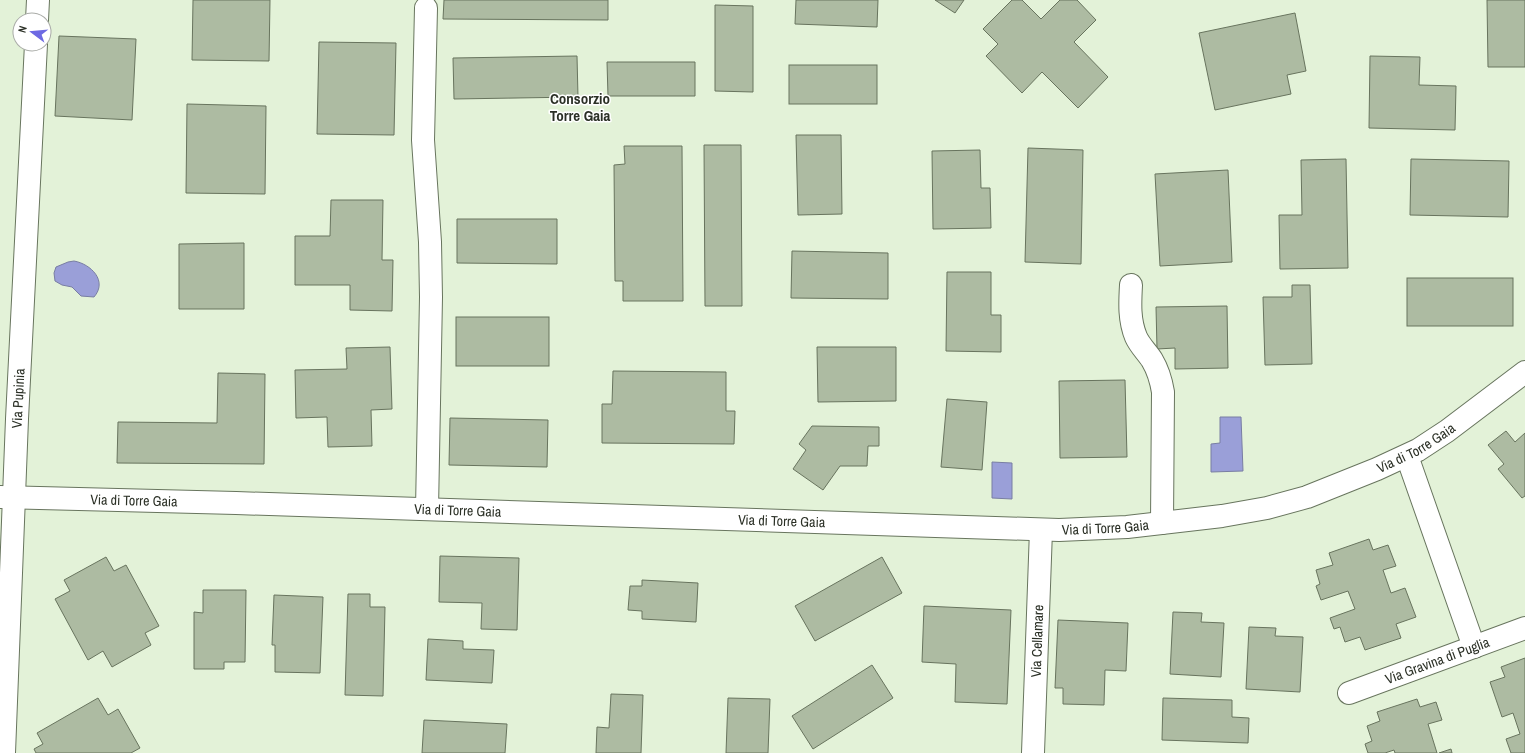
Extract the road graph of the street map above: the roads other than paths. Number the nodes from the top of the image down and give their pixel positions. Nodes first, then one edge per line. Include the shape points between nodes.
1 (38, 0) edge
2 (426, 8) dead end
3 (37, 12) edge
4 (35, 52) edge
5 (1131, 285) dead end
6 (1525, 372) edge
7 (1407, 456) junction
8 (7, 497) edge
9 (427, 509) junction
10 (1162, 523) junction
11 (1041, 530) junction
12 (1525, 628) edge
13 (1474, 647) junction
14 (1349, 692) dead end
15 (4, 753) edge
16 (1033, 753) edge

1 - 3 street
2 - 9 street via 423,140 431,285
4 - 8 street, Via Pupinia
5 - 10 street via 1134,330 1156,367 1163,392
6 - 7 street, Via di Torre Gaia via 1447,431
7 - 10 street, Via di Torre Gaia via 1351,480 1286,503 1247,513
7 - 13 street
8 - 9 street, Via di Torre Gaia
8 - 15 street, Via Pupinia
9 - 11 street, Via di Torre Gaia
10 - 11 street, Via di Torre Gaia via 1093,530
11 - 16 street, Via Cellamare
12 - 13 street, Via Gravina di Puglia
13 - 14 street, Via Gravina di Puglia

